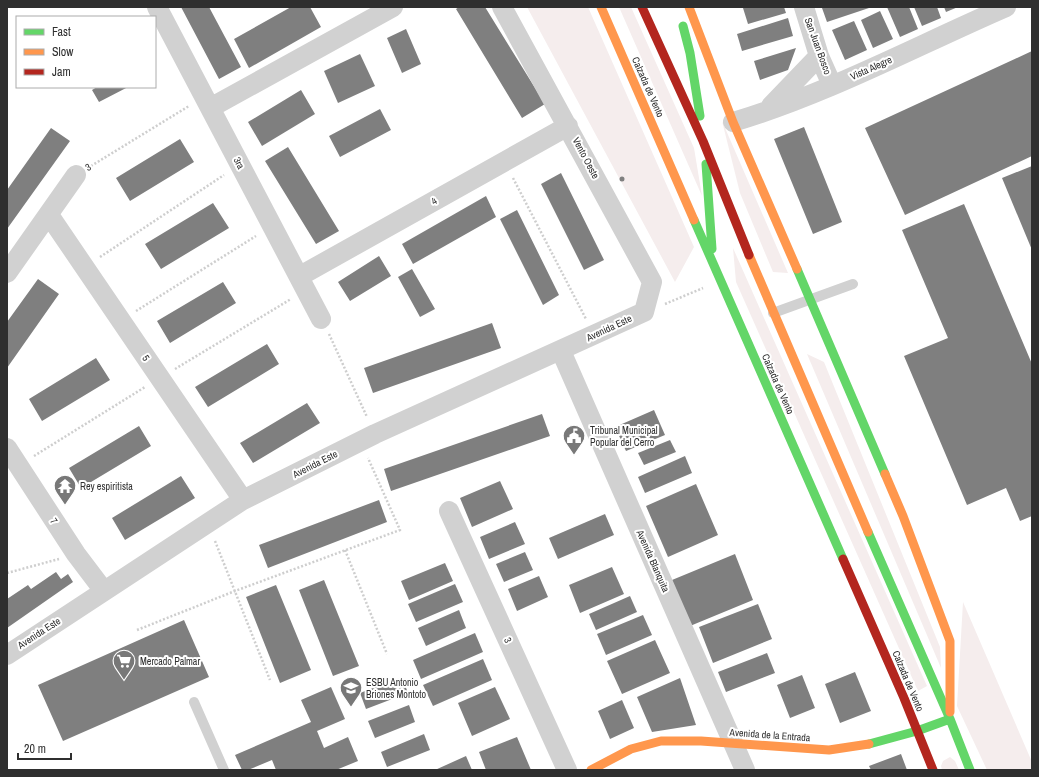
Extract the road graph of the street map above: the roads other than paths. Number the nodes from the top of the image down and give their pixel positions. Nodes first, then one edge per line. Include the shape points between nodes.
1 (157, 7) edge
2 (393, 7) edge
3 (502, 7) edge
4 (601, 7) edge
5 (642, 7) edge
6 (689, 7) edge
7 (804, 7) edge
8 (1006, 7) edge
9 (680, 15) dead end
10 (819, 56) junction
11 (832, 85) junction
12 (206, 102) junction
13 (766, 111) junction
14 (732, 122) junction
15 (568, 126) junction
16 (703, 140) junction
17 (76, 175) road end
18 (50, 215) junction
19 (713, 262) junction
20 (7, 273) edge
21 (300, 276) junction
22 (853, 284) dead end
23 (810, 299) junction
24 (644, 312) joint
25 (774, 313) junction
26 (322, 320) road end
27 (560, 351) junction
28 (7, 448) edge
29 (242, 500) junction
30 (449, 511) dead end
31 (104, 591) junction
32 (7, 655) edge
33 (194, 702) dead end
34 (950, 719) junction
35 (918, 731) junction
36 (734, 744) junction
37 (224, 770) edge
38 (567, 770) edge
39 (591, 770) edge
40 (746, 770) edge
41 (934, 770) edge
42 (970, 770) edge

1 - 12 street, 3ra
2 - 12 street
3 - 15 street, Vento Oeste
4 - 19 main road, Calzada de Vento
5 - 16 main road
6 - 14 main road
7 - 10 street, San Juan Bosco
8 - 11 street, Vista Alegre
9 - 16 main road via 690,53
10 - 11 street, San Juan Bosco
10 - 13 street
11 - 13 street, Vista Alegre
12 - 21 street, 3ra
13 - 14 street, Vista Alegre
14 - 23 main road
15 - 21 street, 4
15 - 24 street, Vento Oeste via 652,282
16 - 19 main road
16 - 25 main road
17 - 18 street, 3
18 - 20 street, 3
18 - 29 street, 5
19 - 35 main road, Calzada de Vento
21 - 26 street, 3ra
22 - 23 lane
23 - 25 lane
23 - 34 main road via 903,516 950,642
24 - 27 street, Avenida Este
25 - 34 main road
27 - 29 street, Avenida Este via 368,437
27 - 36 street, Avenida Blanquita
28 - 31 street, 7 via 76,554
29 - 31 street, Avenida Este
30 - 38 street, 3
31 - 32 street, Avenida Este
33 - 37 lane
34 - 35 main road, Avenida de la Entrada
34 - 42 main road
35 - 36 main road, Avenida de la Entrada via 864,746 829,750
35 - 41 main road, Calzada de Vento
36 - 39 main road, Avenida de la Entrada via 661,741 631,749
36 - 40 street, Avenida Blanquita

